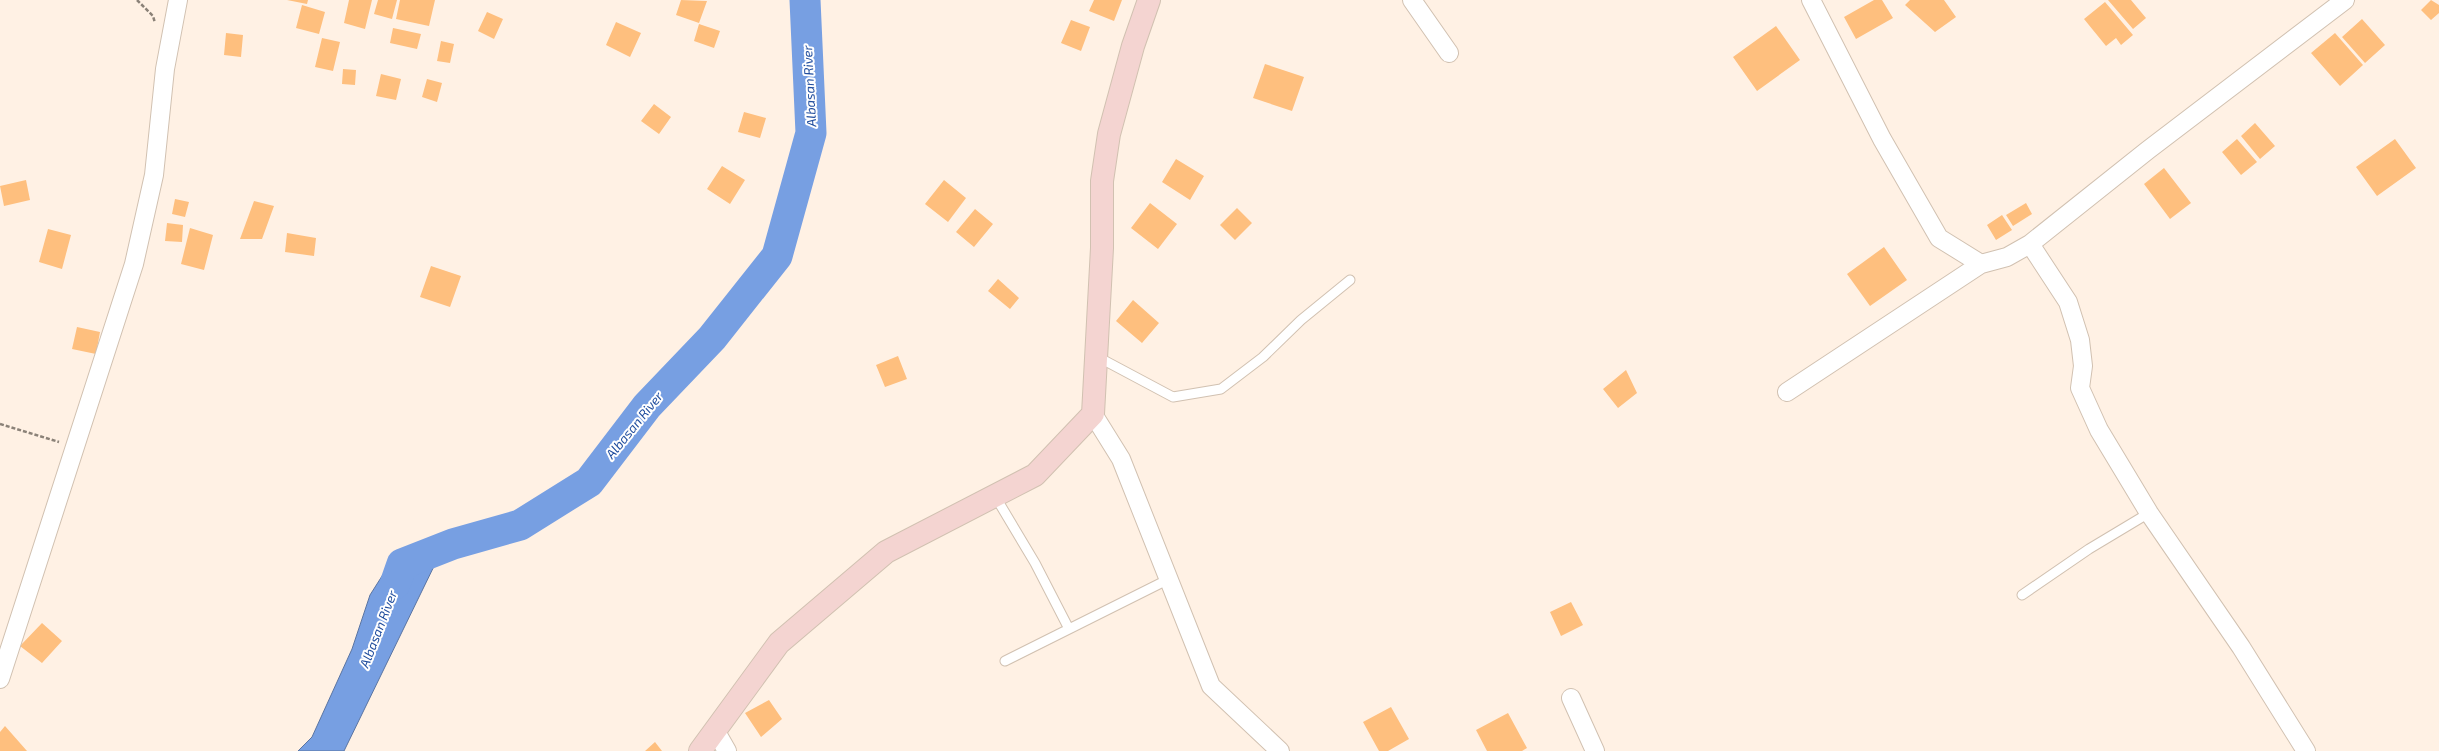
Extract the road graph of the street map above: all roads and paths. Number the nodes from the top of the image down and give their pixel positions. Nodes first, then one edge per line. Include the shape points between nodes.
1 (178, 0) edge
2 (1149, 0) edge
3 (1412, 0) edge
4 (1811, 0) edge
5 (2345, 0) edge
6 (1449, 53) dead end
7 (2030, 244) junction
8 (1981, 264) junction
9 (1350, 280) dead end
10 (1096, 356) junction
11 (1787, 392) dead end
12 (1093, 414) junction
13 (0, 424) edge
14 (74, 448) junction
15 (995, 496) junction
16 (2149, 513) junction
17 (1168, 579) junction
18 (2022, 595) dead end
19 (1068, 627) junction
20 (1005, 661) dead end
21 (0, 679) edge
22 (1571, 698) dead end
23 (715, 730) junction
24 (700, 751) edge
25 (727, 751) edge
26 (1280, 751) edge
27 (1595, 751) edge
28 (2306, 751) edge

1 - 14 street via 164,70 154,175 134,264
2 - 10 street via 1129,60 1109,134 1104,165
3 - 6 street
4 - 8 street via 1882,139 1939,238
5 - 7 street via 2154,145
7 - 8 street via 2007,257
7 - 16 street via 2068,302 2080,340 2083,366 2080,388 2086,404
8 - 11 street
9 - 10 lane via 1301,320 1263,357 1220,389 1172,397
10 - 12 street
12 - 15 street via 1036,475
12 - 17 street via 1121,459
13 - 14 path
14 - 21 street
15 - 19 lane via 1035,563
15 - 23 street via 880,557 779,643
16 - 18 lane via 2088,549
16 - 28 street via 2241,647
17 - 19 lane
17 - 26 street via 1211,686
19 - 20 lane
22 - 27 street
23 - 24 street
23 - 25 street

